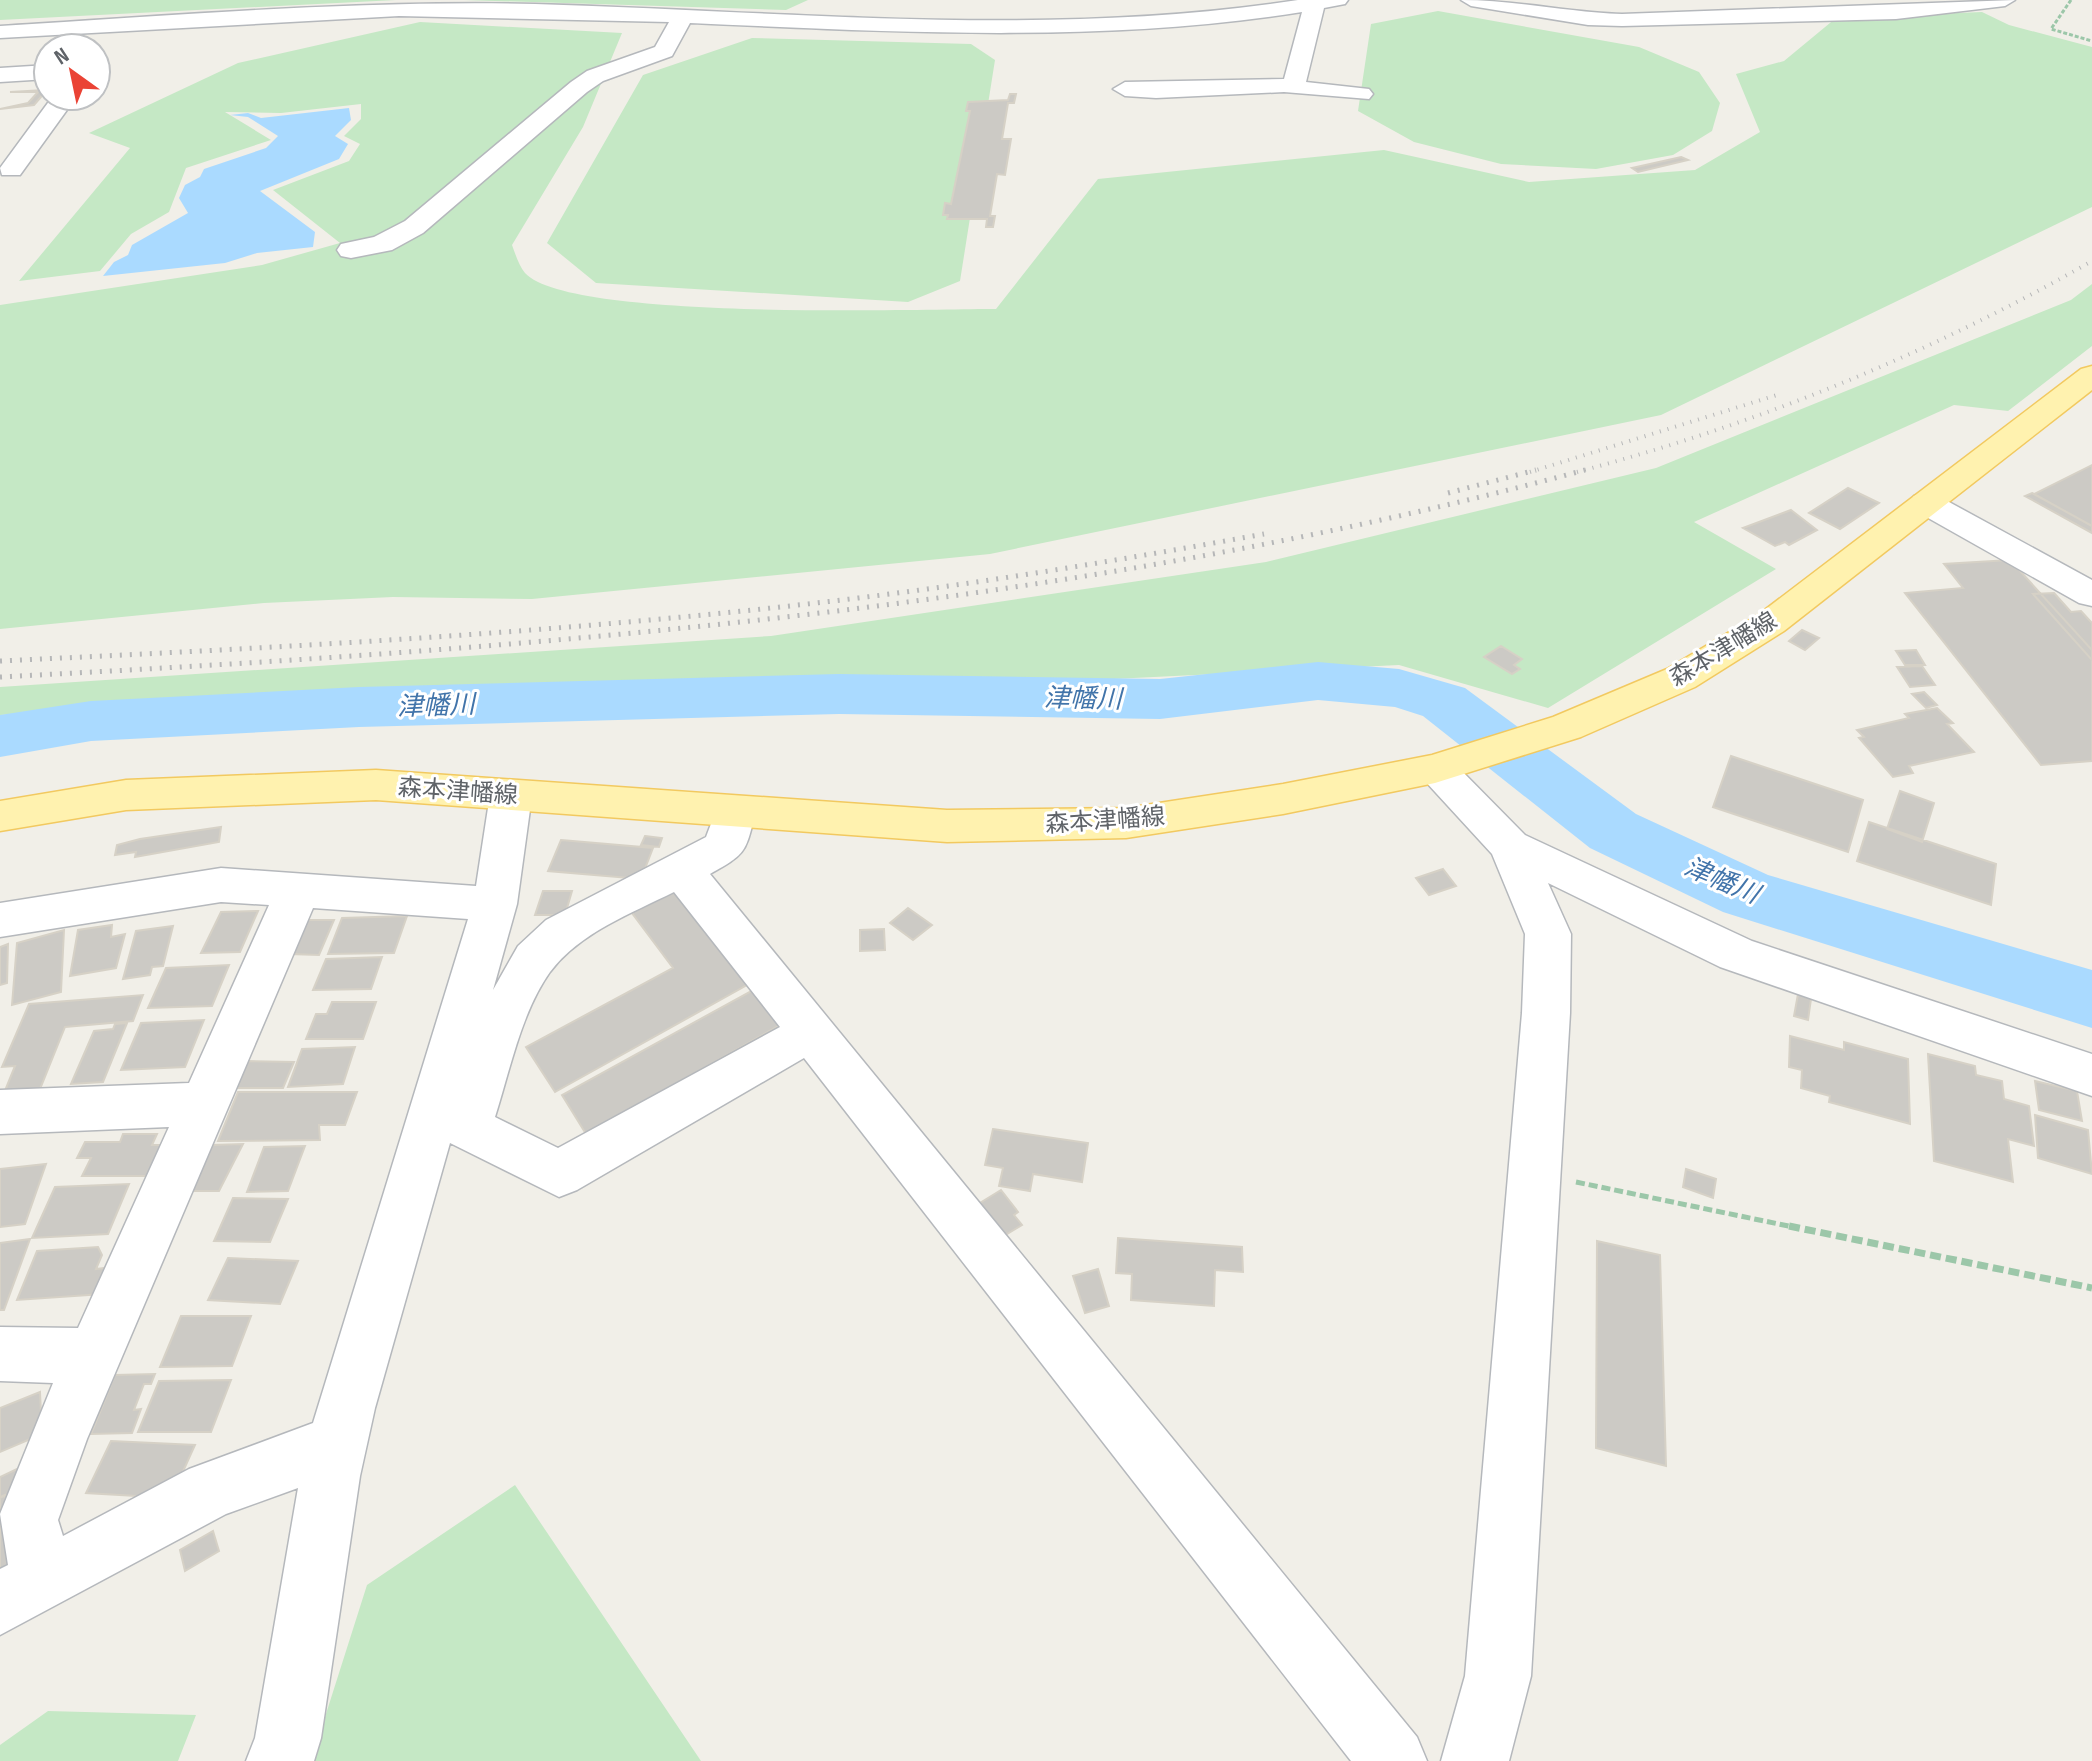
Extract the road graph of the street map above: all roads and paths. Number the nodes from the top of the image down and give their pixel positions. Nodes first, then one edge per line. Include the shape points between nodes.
1 (839, 0) edge
2 (1338, 0) edge
3 (1471, 0) edge
4 (2005, 0) edge
5 (2071, 0) edge
6 (1315, 4) junction
7 (538, 5) edge
8 (624, 6) edge
9 (1238, 7) edge
10 (682, 18) junction
11 (802, 24) junction
12 (117, 25) junction
13 (0, 32) edge
14 (112, 32) edge
15 (2092, 41) edge
16 (655, 54) junction
17 (683, 62) dead end
18 (32, 73) edge
19 (0, 75) edge
20 (1294, 85) junction
21 (1125, 89) dead end
22 (1361, 94) dead end
23 (53, 112) edge
24 (11, 170) dead end
25 (351, 250) dead end
26 (2092, 375) edge
27 (1926, 503) junction
28 (2092, 595) edge
29 (1435, 769) junction
30 (511, 795) junction
31 (735, 811) junction
32 (0, 816) edge
33 (1510, 846) junction
34 (681, 869) junction
35 (297, 893) junction
36 (495, 904) junction
37 (0, 920) edge
38 (786, 1045) dead end
39 (2092, 1075) edge
40 (204, 1104) junction
41 (0, 1112) edge
42 (450, 1119) junction
43 (1535, 1174) junction
44 (2092, 1288) edge
45 (0, 1354) edge
46 (94, 1356) junction
47 (340, 1443) junction
48 (21, 1592) edge
49 (280, 1761) edge
50 (1393, 1761) edge
51 (1475, 1761) edge

1 - 11 street
2 - 6 street
3 - 4 street via 1622,20 1896,13
5 - 15 path via 2051,29
6 - 9 street
6 - 20 street
7 - 8 street
7 - 12 street
8 - 10 street
9 - 11 street via 1093,27
10 - 11 street
10 - 16 street via 664,51
12 - 13 street
12 - 14 street
16 - 17 street
16 - 25 street via 579,87 414,227 382,244
18 - 19 street
20 - 21 street
20 - 22 street
23 - 24 street
26 - 27 main road, 森本津幡線
27 - 28 street
27 - 29 main road, 森本津幡線 via 1771,623 1681,678 1567,727
29 - 31 main road, 森本津幡線 via 1126,823 947,826
29 - 33 street
30 - 31 main road, 森本津幡線
30 - 32 main road, 森本津幡線 via 376,785 126,795
30 - 36 street
31 - 34 street via 725,846
33 - 39 street via 1736,954
33 - 43 street via 1548,934
34 - 42 street via 545,946 523,975
34 - 50 street
35 - 36 street
35 - 37 street via 221,885
35 - 40 street
36 - 42 street
38 - 42 street via 559,1174
40 - 41 street
40 - 46 street
42 - 47 street via 346,1408
43 - 44 path
43 - 51 street via 1498,1676
45 - 46 street
46 - 48 street via 28,1520
47 - 48 street via 210,1490
47 - 49 street

